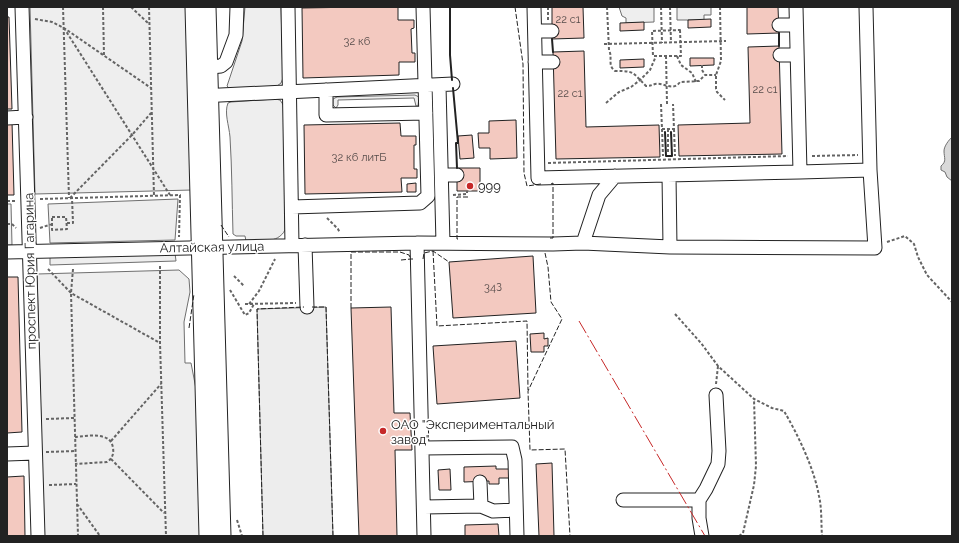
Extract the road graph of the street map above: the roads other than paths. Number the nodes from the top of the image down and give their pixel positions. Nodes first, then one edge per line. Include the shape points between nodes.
1 (22, 7) edge
2 (194, 7) edge
3 (207, 7) edge
4 (237, 7) edge
5 (288, 7) edge
6 (423, 7) edge
7 (534, 7) edge
8 (796, 7) edge
9 (866, 7) edge
10 (796, 24) junction
11 (779, 25) dead end
12 (534, 31) junction
13 (552, 31) dead end
14 (780, 55) dead end
15 (797, 55) junction
16 (535, 62) junction
17 (553, 62) dead end
18 (202, 68) junction
19 (453, 84) dead end
20 (425, 86) junction
21 (439, 86) junction
22 (326, 90) junction
23 (290, 92) junction
24 (203, 96) junction
25 (426, 113) junction
26 (7, 118) edge
27 (26, 118) junction
28 (870, 170) junction
29 (800, 172) junction
30 (442, 175) junction
31 (457, 175) dead end
32 (669, 175) junction
33 (615, 176) junction
34 (292, 207) junction
35 (417, 243) junction
36 (443, 243) junction
37 (583, 243) junction
38 (293, 245) junction
39 (207, 247) junction
40 (670, 247) junction
41 (7, 252) edge
42 (29, 252) junction
43 (307, 305) road end
44 (716, 396) road end
45 (423, 448) junction
46 (36, 453) junction
47 (7, 454) edge
48 (480, 482) dead end
49 (623, 500) dead end
50 (699, 500) junction
51 (481, 506) junction
52 (424, 507) junction
53 (515, 510) junction
54 (38, 536) edge
55 (208, 536) edge
56 (222, 536) edge
57 (424, 536) edge
58 (517, 536) edge
59 (702, 536) edge

1 - 27 street, проспект Юрия Гагарина
2 - 18 main road
3 - 18 main road
4 - 18 street via 236,35 226,62 221,66
5 - 23 street
6 - 20 street
7 - 12 street
8 - 10 street
9 - 28 street
10 - 11 street
10 - 15 street
12 - 13 street
12 - 16 street
14 - 15 street
15 - 29 street via 794,156
16 - 17 street
16 - 33 street via 538,178
18 - 24 main road
19 - 21 street
20 - 21 street
20 - 22 street
20 - 25 street
21 - 30 street
22 - 23 street
22 - 25 street via 326,115
23 - 24 street
23 - 34 street
24 - 39 main road
25 - 34 street via 428,196 420,203
26 - 27 street
27 - 42 street, проспект Юрия Гагарина
28 - 29 street
28 - 40 street, Алтайская улица via 875,248
29 - 32 street
30 - 31 street
30 - 36 street
32 - 33 street
32 - 40 street
33 - 37 street via 599,195
34 - 38 street
35 - 36 street, Алтайская улица
35 - 38 street, Алтайская улица
35 - 45 street
36 - 37 street, Алтайская улица
37 - 40 street, Алтайская улица
38 - 39 street, Алтайская улица
38 - 43 street
39 - 42 street, Алтайская улица
39 - 55 main road
39 - 56 main road
41 - 42 street, Алтайская улица
42 - 46 street, проспект Юрия Гагарина
44 - 50 street via 718,464
45 - 52 street
45 - 53 street via 512,447 515,460
46 - 47 street
46 - 54 street, проспект Юрия Гагарина
48 - 51 street
49 - 50 street
50 - 59 street
51 - 52 street
51 - 53 street via 493,511
52 - 57 street
53 - 58 street

